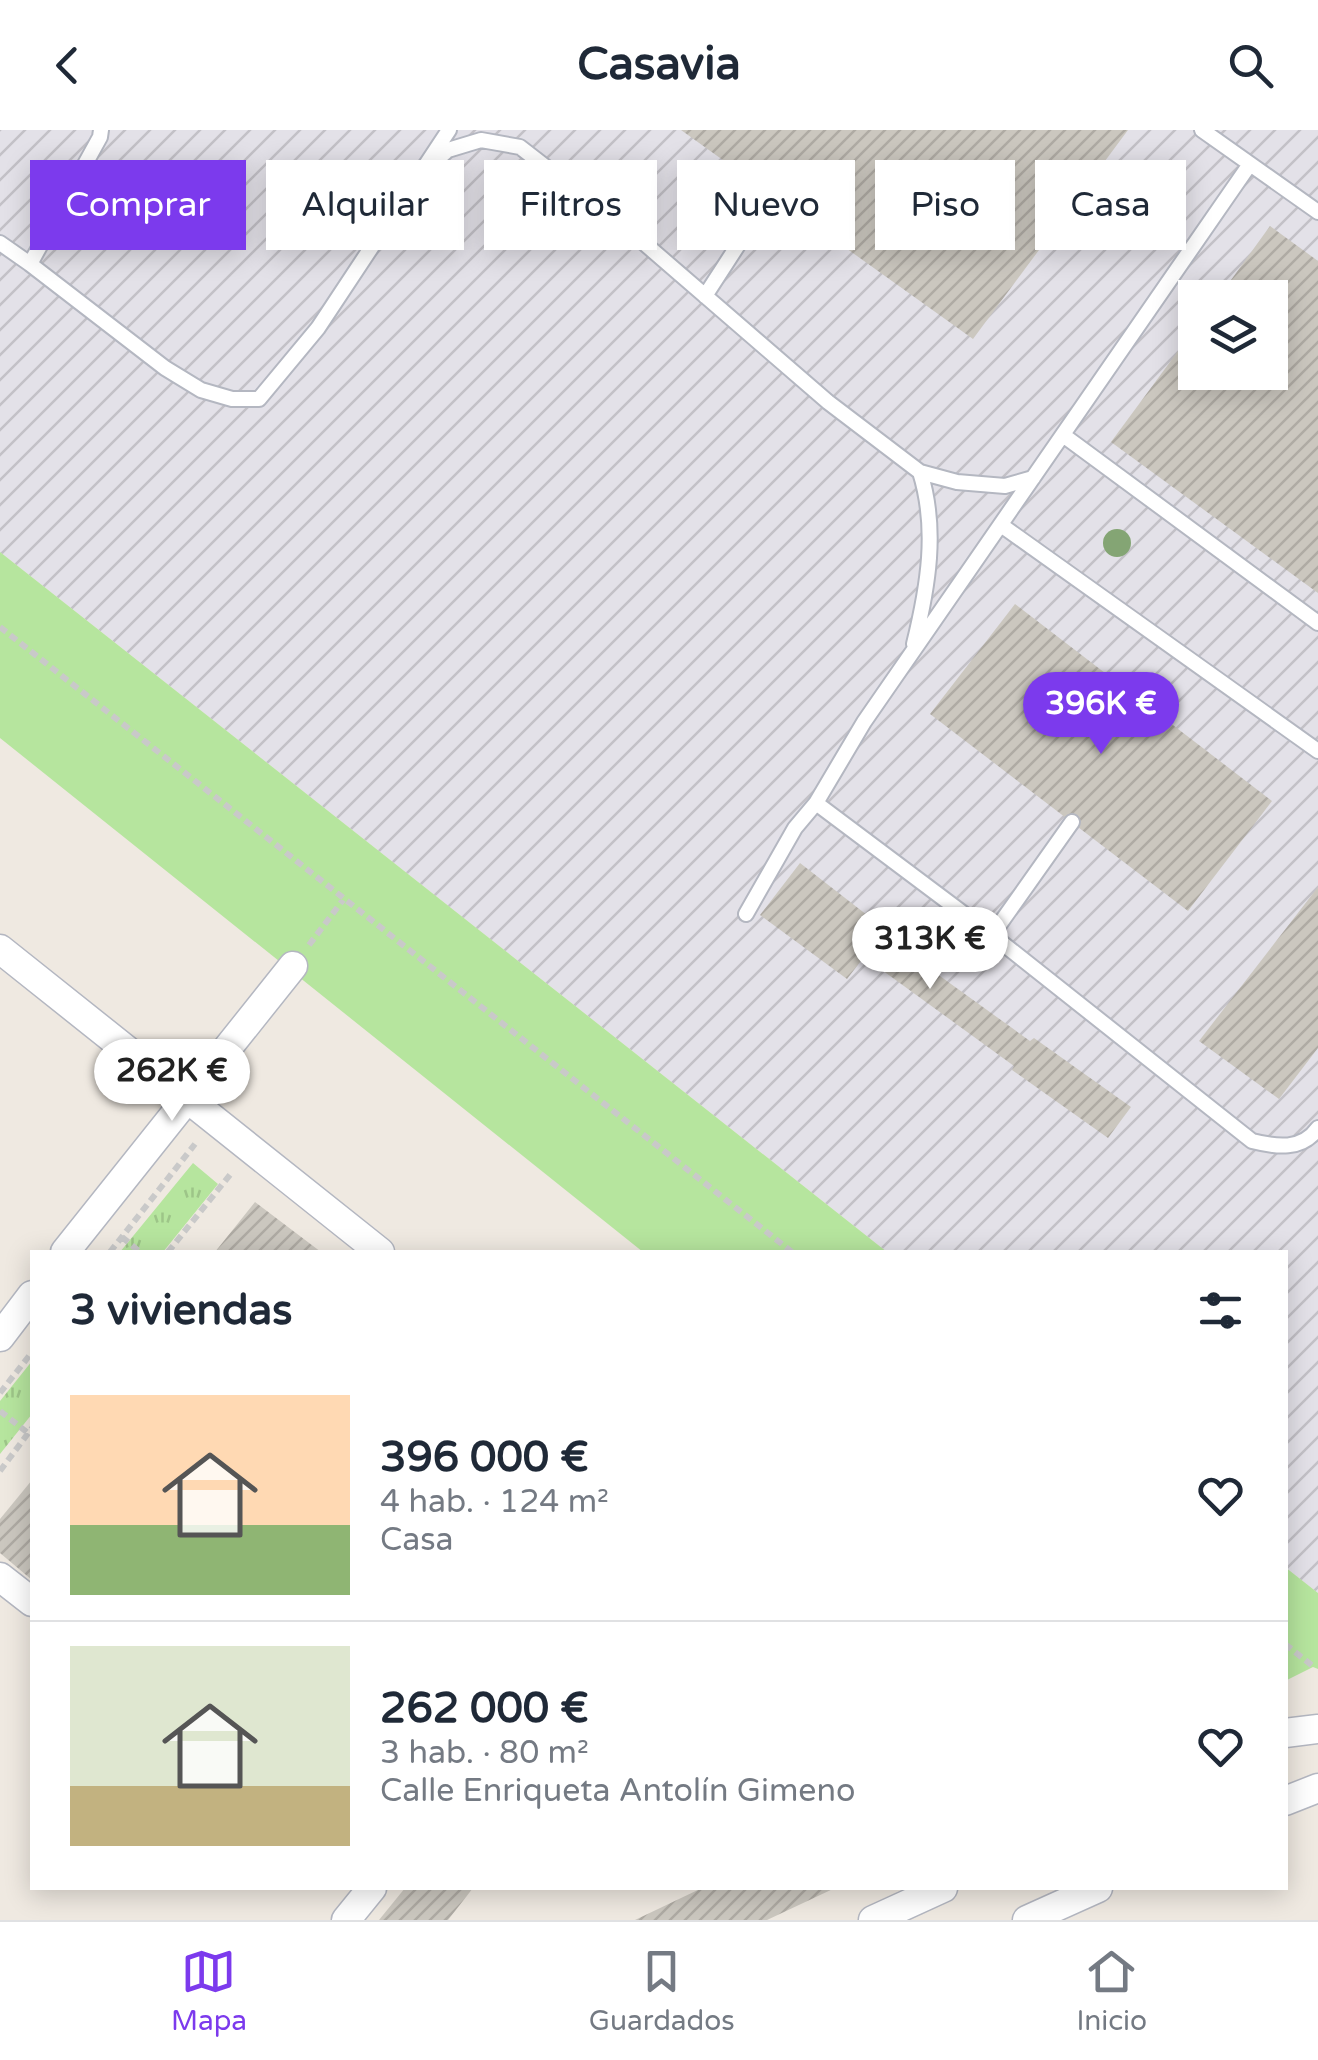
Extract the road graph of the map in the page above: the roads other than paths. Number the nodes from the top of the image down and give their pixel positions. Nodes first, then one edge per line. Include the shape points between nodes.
1 (101, 130) edge
2 (448, 130) edge
3 (1202, 130) edge
4 (430, 160) edge
5 (437, 160) edge
6 (1250, 164) junction
7 (1318, 212) edge
8 (0, 242) edge
9 (371, 250) edge
10 (735, 250) edge
11 (30, 264) junction
12 (705, 296) junction
13 (1063, 435) junction
14 (920, 472) junction
15 (1033, 478) junction
16 (1000, 524) junction
17 (1318, 623) edge
18 (912, 653) junction
19 (1318, 751) edge
20 (816, 802) junction
21 (1072, 822) dead end
22 (746, 914) dead end
23 (992, 936) junction
24 (0, 949) edge
25 (293, 966) road end
26 (186, 1098) junction
27 (1318, 1128) edge
28 (67, 1250) edge
29 (377, 1250) edge
30 (30, 1298) edge
31 (0, 1337) edge
32 (0, 1577) edge
33 (30, 1600) edge
34 (1318, 1729) edge
35 (1288, 1732) edge
36 (1318, 1788) edge
37 (1288, 1800) edge
38 (370, 1890) edge
39 (939, 1890) edge
40 (1094, 1890) edge
41 (346, 1920) edge
42 (873, 1920) edge
43 (1027, 1920) edge

1 - 11 lane
2 - 4 lane
3 - 6 lane
5 - 12 lane via 481,140 520,147
6 - 7 lane
6 - 13 lane
8 - 11 lane
9 - 11 lane via 259,399 201,390
10 - 12 lane
12 - 14 lane
13 - 15 lane
13 - 17 lane
14 - 15 lane via 1005,486
14 - 18 lane via 931,547
15 - 16 lane
16 - 18 lane
16 - 19 lane
18 - 20 lane
20 - 22 lane
20 - 23 lane
21 - 23 lane
23 - 27 lane via 1252,1141 1279,1148 1310,1139
24 - 26 street
25 - 26 street
26 - 28 street
26 - 29 street
30 - 31 street
32 - 33 street
34 - 35 street
36 - 37 street
38 - 41 street
39 - 42 street
40 - 43 street

